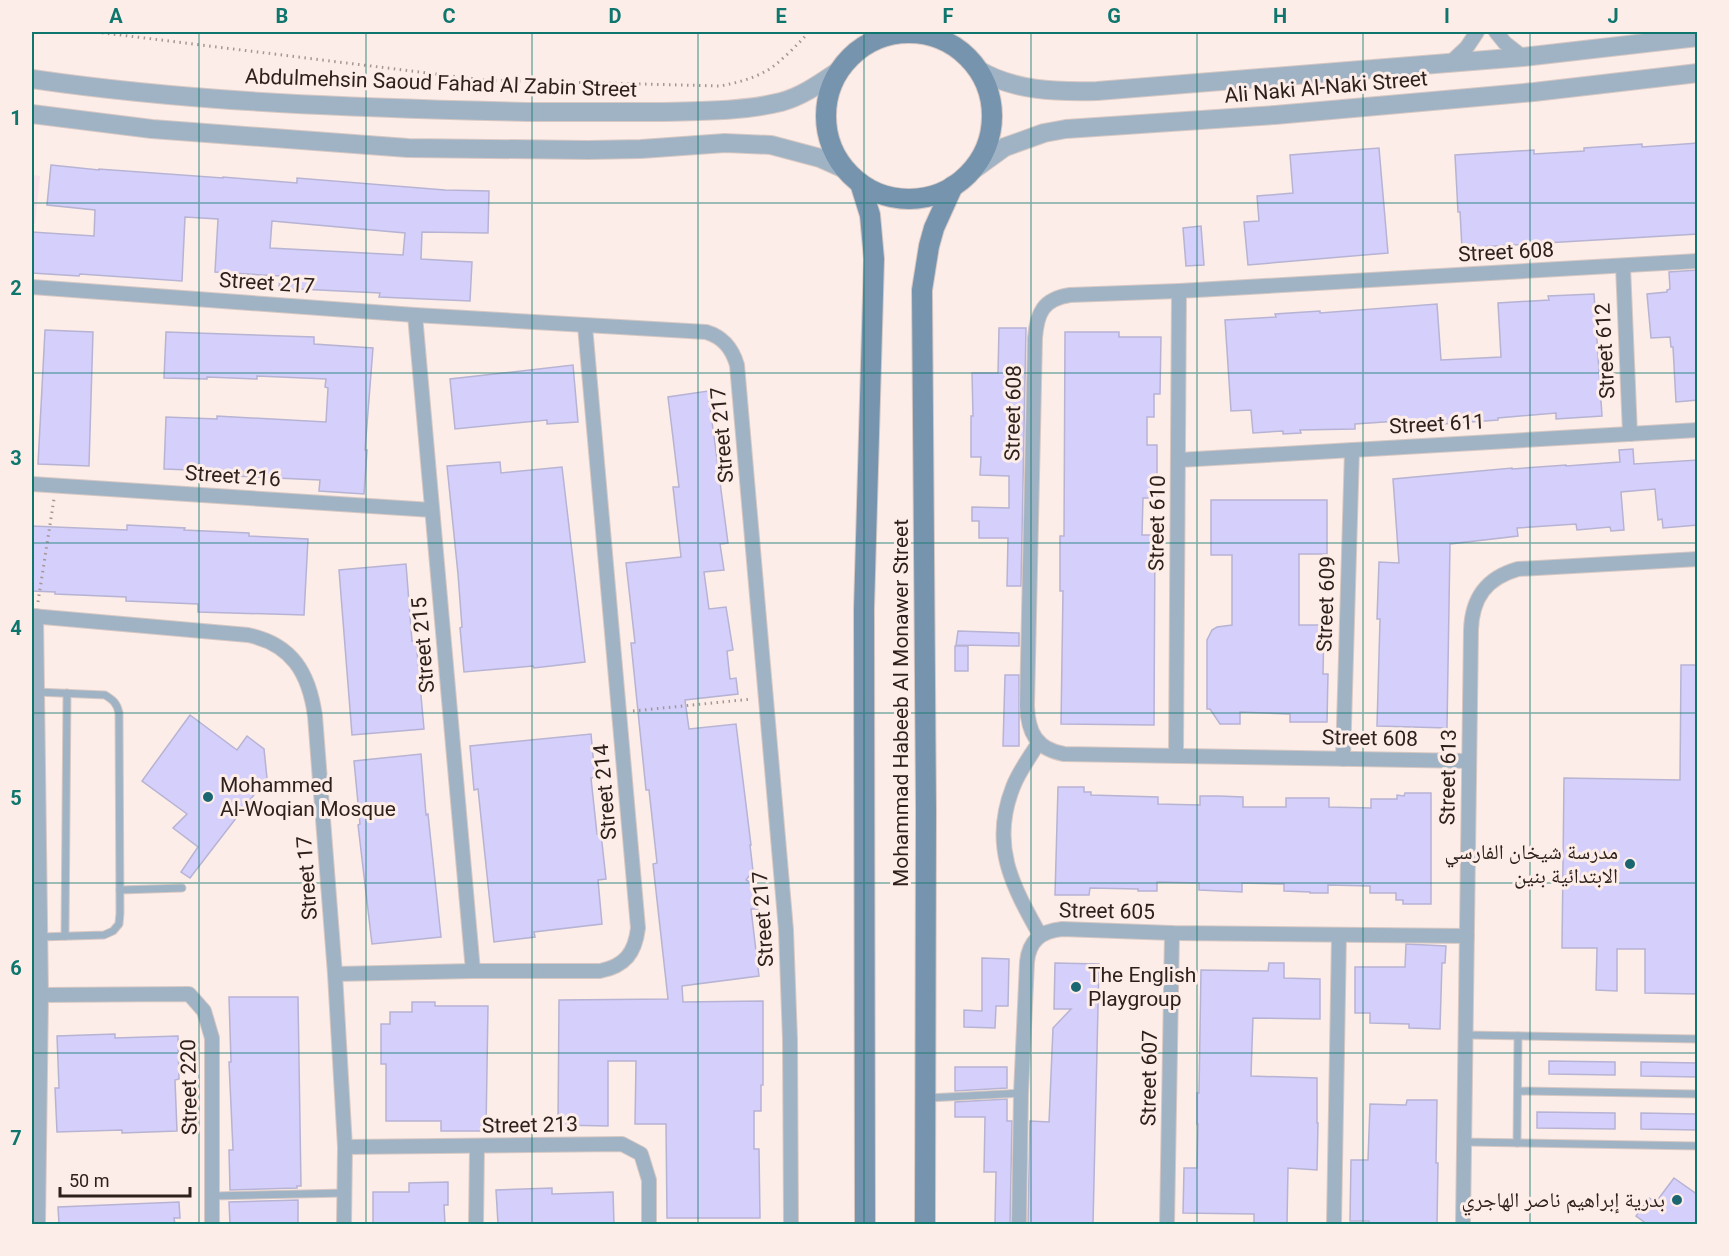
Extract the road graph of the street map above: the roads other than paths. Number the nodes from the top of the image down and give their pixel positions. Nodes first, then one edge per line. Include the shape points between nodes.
1 (862, 32) edge
2 (1477, 32) edge
3 (1496, 32) edge
4 (941, 36) edge
5 (1698, 37) edge
6 (1523, 57) junction
7 (1451, 62) junction
8 (845, 64) junction
9 (977, 69) junction
10 (1698, 73) edge
11 (32, 79) edge
12 (32, 114) edge
13 (969, 173) junction
14 (853, 176) junction
15 (953, 186) junction
16 (1698, 261) edge
17 (1623, 266) junction
18 (32, 287) edge
19 (1179, 291) junction
20 (415, 315) junction
21 (585, 326) junction
22 (1698, 430) edge
23 (1630, 434) junction
24 (1352, 450) junction
25 (1179, 460) junction
26 (32, 484) edge
27 (432, 510) junction
28 (1698, 560) edge
29 (34, 616) edge
30 (37, 692) junction
31 (67, 693) junction
32 (1039, 742) junction
33 (1176, 755) junction
34 (1343, 759) junction
35 (1470, 761) junction
36 (182, 888) dead end
37 (120, 890) junction
38 (1172, 933) junction
39 (1040, 935) junction
40 (1339, 935) junction
41 (40, 936) junction
42 (65, 936) junction
43 (1467, 936) junction
44 (473, 971) junction
45 (335, 974) junction
46 (41, 995) junction
47 (1466, 1035) junction
48 (1518, 1036) junction
49 (1698, 1039) edge
50 (1518, 1091) junction
51 (1021, 1093) junction
52 (1698, 1094) edge
53 (926, 1099) junction
54 (35, 1142) edge
55 (1464, 1142) junction
56 (1517, 1143) junction
57 (1698, 1146) edge
58 (345, 1147) junction
59 (477, 1147) junction
60 (344, 1192) junction
61 (212, 1196) junction
62 (38, 1224) edge
63 (212, 1224) edge
64 (344, 1224) edge
65 (476, 1224) edge
66 (649, 1224) edge
67 (791, 1224) edge
68 (865, 1224) edge
69 (925, 1224) edge
70 (1019, 1224) edge
71 (1167, 1224) edge
72 (1334, 1224) edge
73 (1463, 1224) edge

1 - 8 main road
2 - 7 street
3 - 6 street
4 - 8 main road via 891,35 867,44
4 - 9 main road
5 - 6 street, Ali Naki Al-Naki Street
6 - 7 street, Ali Naki Al-Naki Street
7 - 9 street, Ali Naki Al-Naki Street via 1097,91 1015,86
8 - 11 street, Abdulmehsin Saoud Fahad Al Zabin Street via 791,99 762,106 703,111 321,106
8 - 14 main road via 828,99 827,128 832,147
9 - 13 main road via 990,101 991,128 983,154
10 - 13 street, Ali Naki Al-Naki Street via 1287,114 1065,129 1005,147
12 - 14 street via 163,130 408,148 577,150 725,143 771,145 820,158
13 - 15 main road
14 - 15 main road via 883,195 902,199 928,197
14 - 68 main road, Mohammad Habeeb Al Monawer Street via 870,215 874,259 864,609
15 - 53 main road, Mohammad Habeeb Al Monawer Street via 934,228 922,290
16 - 17 street, Street 608
17 - 19 street, Street 608
17 - 23 street, Street 612
18 - 20 street, Street 217
19 - 25 street, Street 610
19 - 32 street, Street 608 via 1061,296 1046,305 1037,320 1027,706 1029,725
20 - 21 street, Street 217
20 - 27 street, Street 215
21 - 44 street, Street 214 via 636,940 623,962 600,971
21 - 67 street, Street 217 via 706,332 721,338 732,350 737,365 782,876 788,985
22 - 23 street, Street 611
23 - 24 street, Street 611
24 - 25 street, Street 611
24 - 34 street, Street 609
25 - 33 street, Street 610
26 - 27 street, Street 216
27 - 44 street, Street 215
28 - 35 street, Street 613 via 1518,569 1488,584 1477,601 1472,620
29 - 30 street
29 - 45 street, Street 17 via 248,635 274,644 296,663 310,688 315,716
30 - 31 lane
30 - 41 street
31 - 37 lane via 105,695 117,705
31 - 42 lane
32 - 33 street, Street 608 via 1064,754
32 - 39 street via 1014,785 1004,835 1010,876
33 - 34 street, Street 608
34 - 35 street, Street 608
35 - 43 street, Street 613
36 - 37 lane
37 - 42 lane via 119,924 113,931 104,935
38 - 39 street, Street 605 via 1062,929
38 - 40 street, Street 605
38 - 71 street, Street 607
39 - 51 street, Street 605 via 1031,945 1027,962
40 - 43 street, Street 605
40 - 72 street
41 - 42 lane
41 - 46 street
43 - 47 street, Street 613
44 - 45 street, Street 214
45 - 58 street, Street 17
46 - 54 street
46 - 61 street, Street 220 via 189,994 204,1011 212,1038
47 - 48 lane
47 - 55 street, Street 613
48 - 49 lane
48 - 50 lane
50 - 52 lane
50 - 56 lane
51 - 53 lane
51 - 70 street, Street 605
53 - 69 main road, Mohammad Habeeb Al Monawer Street
54 - 62 street
55 - 56 lane
55 - 73 street, Street 613
56 - 57 lane
58 - 59 street, Street 213
58 - 60 street, Street 17
59 - 65 street
59 - 66 street, Street 213 via 622,1144 641,1154 650,1180
60 - 61 lane
60 - 64 street, Street 17
61 - 63 street, Street 220

